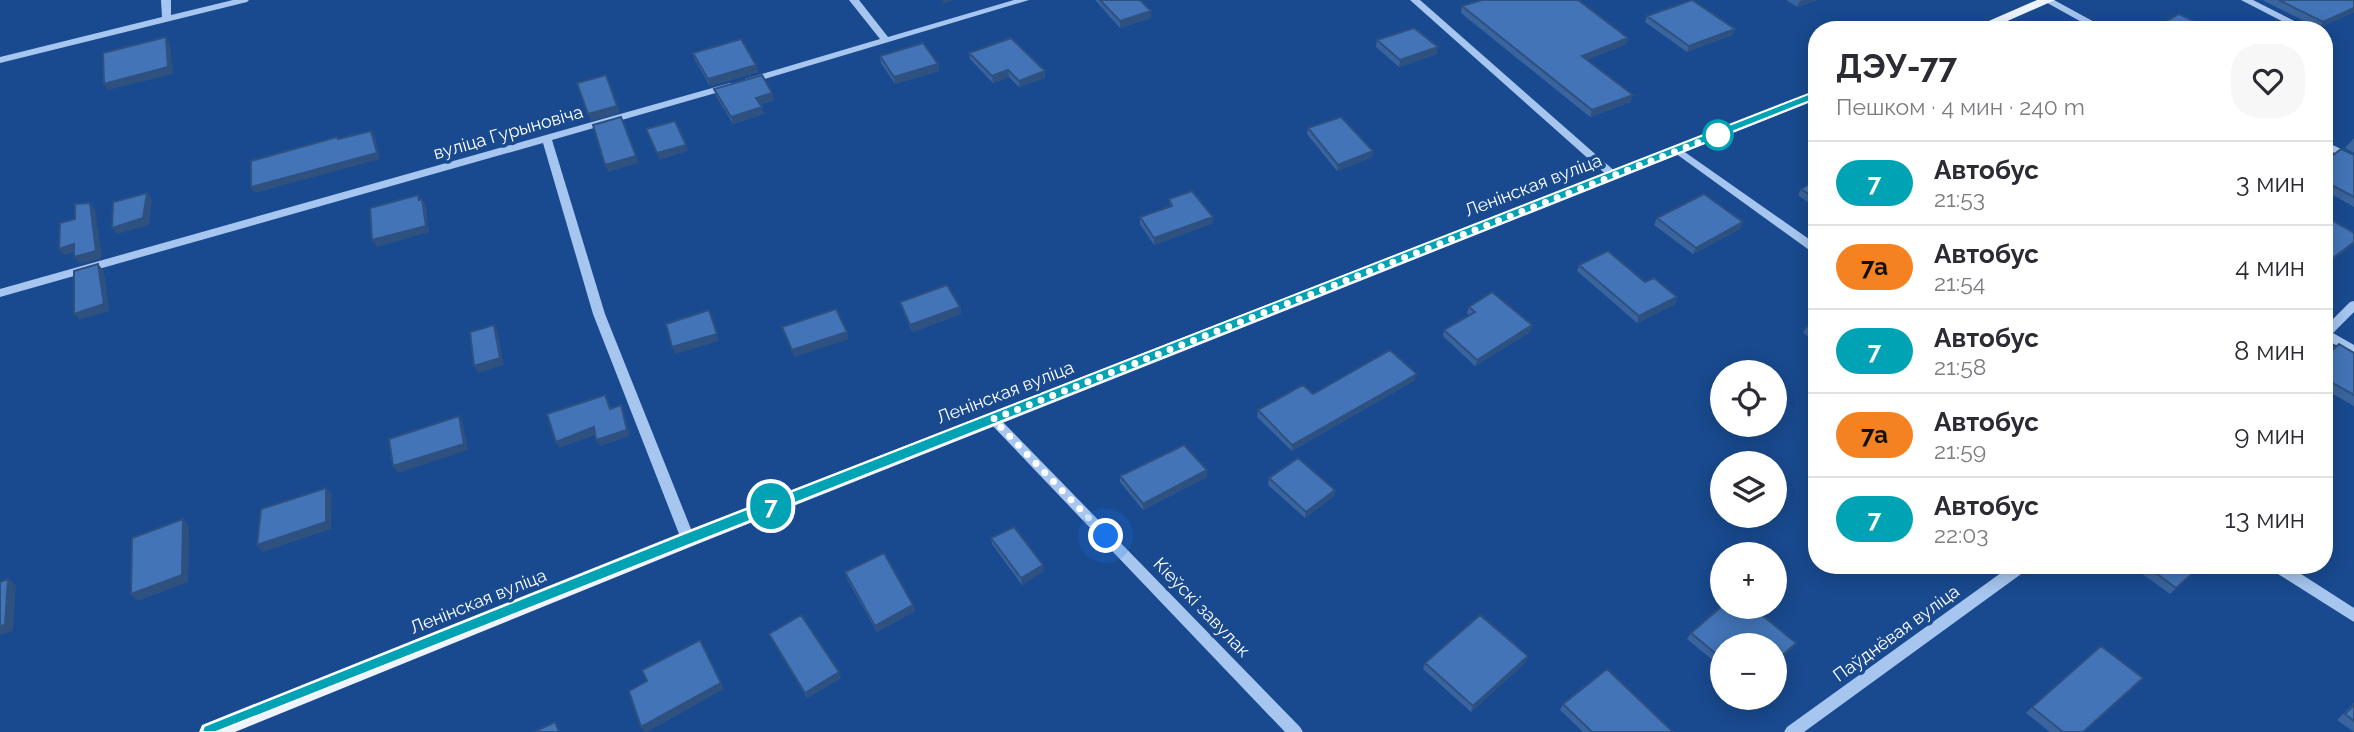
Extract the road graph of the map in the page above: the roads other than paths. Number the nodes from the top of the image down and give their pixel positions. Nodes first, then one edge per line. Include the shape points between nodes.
1 (166, 0) edge
2 (244, 0) edge
3 (854, 0) edge
4 (1024, 0) edge
5 (1415, 0) edge
6 (2048, 0) edge
7 (2246, 0) edge
8 (167, 19) junction
9 (1997, 21) edge
10 (2087, 21) edge
11 (2288, 21) edge
12 (886, 41) junction
13 (0, 60) edge
14 (1808, 98) edge
15 (547, 140) junction
16 (2333, 148) edge
17 (1679, 151) junction
18 (2354, 159) edge
19 (1614, 176) junction
20 (1808, 243) edge
21 (0, 293) edge
22 (2354, 304) edge
23 (2333, 326) edge
24 (2333, 339) edge
25 (2354, 350) edge
26 (993, 419) junction
27 (688, 539) junction
28 (2011, 574) edge
29 (2289, 574) edge
30 (2354, 616) edge
31 (211, 732) edge
32 (1295, 732) edge
33 (1792, 732) edge

1 - 8 street
2 - 8 street
3 - 12 street
4 - 12 street, вуліца Гурыновіча
5 - 19 street
6 - 9 main road
6 - 10 street
7 - 11 street
8 - 13 street
12 - 15 street, вуліца Гурыновіча
14 - 17 main road, Ленінская вуліца
15 - 21 street, вуліца Гурыновіча
15 - 27 street via 599,314
16 - 18 street
17 - 19 main road, Ленінская вуліца
17 - 20 street
19 - 26 main road, Ленінская вуліца
22 - 23 street
24 - 25 street
26 - 27 main road, Ленінская вуліца
26 - 32 street, Кіеўскі завулак
27 - 31 main road, Ленінская вуліца
28 - 33 street, Паўднёвая вуліца
29 - 30 street

